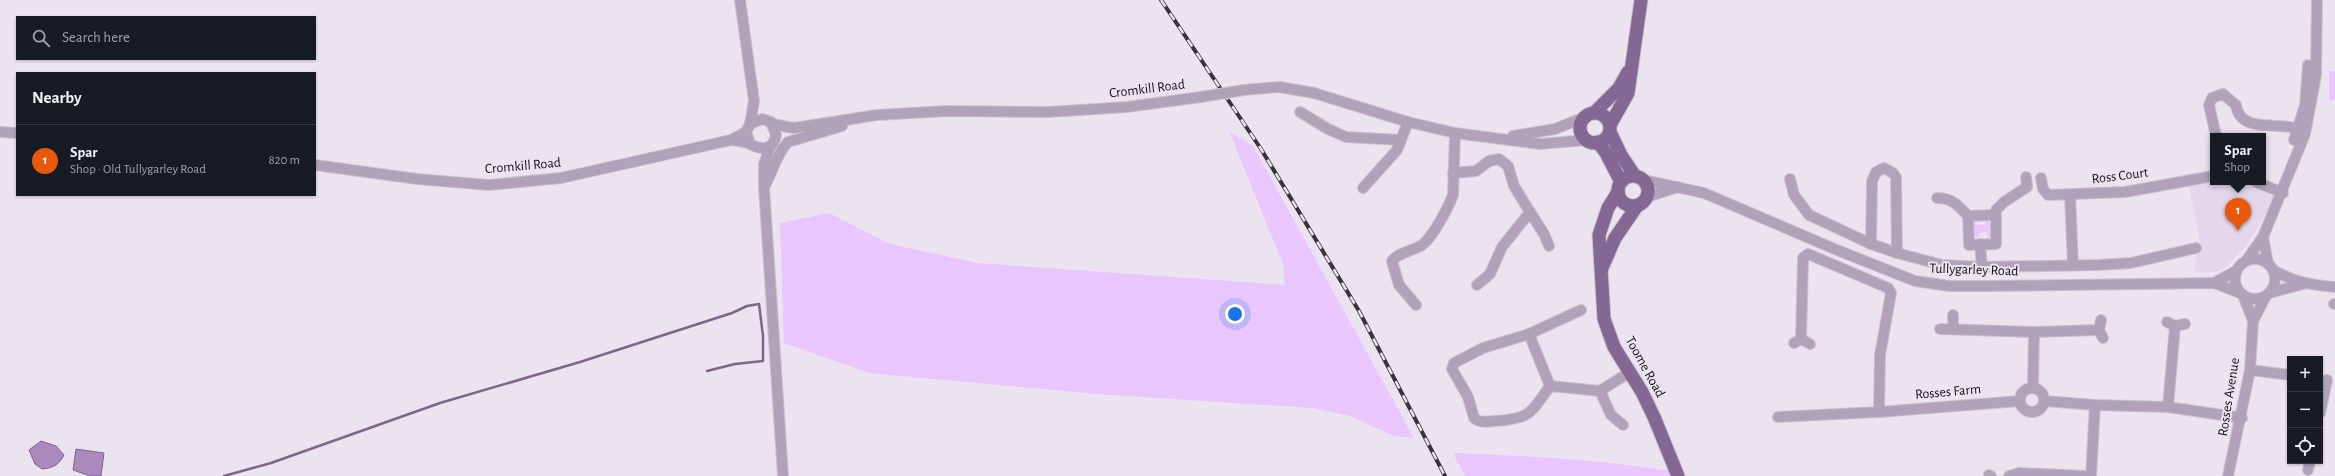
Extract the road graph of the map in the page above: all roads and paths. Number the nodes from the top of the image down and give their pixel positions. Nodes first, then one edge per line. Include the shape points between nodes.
1 (740, 0) edge
2 (1641, 0) edge
3 (2316, 0) edge
4 (1633, 63) junction
5 (2308, 64) dead end
6 (754, 101) junction
7 (1300, 112) dead end
8 (1590, 115) junction
9 (866, 116) junction
10 (768, 122) junction
11 (1408, 122) junction
12 (748, 128) junction
13 (794, 128) junction
14 (1610, 129) junction
15 (2298, 129) junction
16 (0, 132) edge
17 (16, 133) edge
18 (1455, 133) junction
19 (2215, 133) edge
20 (1497, 138) junction
21 (731, 140) junction
22 (1401, 140) junction
23 (2294, 140) dead end
24 (1593, 141) junction
25 (773, 143) junction
26 (753, 146) junction
27 (764, 164) junction
28 (316, 165) edge
29 (1453, 173) junction
30 (2026, 177) dead end
31 (2210, 177) edge
32 (1640, 178) junction
33 (1790, 178) dead end
34 (2041, 178) dead end
35 (2263, 185) edge
36 (764, 186) junction
37 (1620, 187) junction
38 (1678, 187) junction
39 (1363, 188) dead end
40 (2283, 193) junction
41 (2070, 196) junction
42 (1647, 198) junction
43 (1937, 198) dead end
44 (1637, 206) junction
45 (1530, 212) junction
46 (1995, 215) junction
47 (1968, 216) junction
48 (2264, 237) junction
49 (1872, 244) junction
50 (1980, 244) junction
51 (1549, 246) dead end
52 (2196, 248) dead end
53 (1897, 253) junction
54 (2246, 261) junction
55 (2073, 265) junction
56 (1982, 267) junction
57 (2270, 267) junction
58 (1601, 269) junction
59 (2236, 271) junction
60 (2214, 283) junction
61 (2303, 284) junction
62 (1477, 285) dead end
63 (2335, 287) edge
64 (2242, 294) junction
65 (2267, 294) junction
66 (1416, 305) dead end
67 (1581, 310) dead end
68 (1953, 315) dead end
69 (2253, 321) junction
70 (2176, 324) dead end
71 (1940, 329) dead end
72 (1953, 329) junction
73 (2101, 330) dead end
74 (2034, 332) junction
75 (1529, 334) junction
76 (1810, 344) dead end
77 (2250, 370) junction
78 (1630, 372) junction
79 (2287, 375) edge
80 (2327, 380) edge
81 (1550, 386) junction
82 (2033, 388) junction
83 (1600, 391) junction
84 (2323, 399) edge
85 (2020, 401) junction
86 (2045, 401) junction
87 (2095, 405) junction
88 (2168, 407) junction
89 (1879, 412) junction
90 (1778, 417) dead end
91 (2242, 418) junction
92 (1623, 425) dead end
93 (783, 476) edge
94 (1678, 476) edge
95 (2009, 476) edge
96 (2086, 476) edge
97 (2091, 476) edge
98 (2228, 476) edge

1 - 6 street
2 - 4 main road
3 - 40 street via 2316,75 2311,108 2306,134
4 - 8 main road via 1619,88
4 - 14 main road via 1628,93
5 - 15 street via 2305,105
6 - 10 street
6 - 12 street
7 - 22 street via 1346,137
8 - 14 main road via 1603,115
8 - 20 street, Cromkill Road via 1541,132
8 - 24 main road via 1581,124 1581,132
9 - 11 street, Cromkill Road, bridge via 954,110 1048,112 1127,107 1279,86 1314,93
9 - 13 street, Cromkill Road
9 - 36 street via 857,123 788,142 782,148
10 - 12 street via 757,120
10 - 13 street, Cromkill Road
10 - 25 street via 776,130
11 - 18 street, Cromkill Road
11 - 22 street
12 - 21 street, Cromkill Road
12 - 26 street
13 - 25 street, Cromkill Road
14 - 24 main road via 1606,138
14 - 32 main road
15 - 19 street via 2290,126 2272,127 2244,120 2238,114 2236,105 2224,94 2212,98 2209,105
15 - 23 street
16 - 17 street
18 - 20 street, Cromkill Road
18 - 29 street
20 - 24 street, Cromkill Road via 1540,144
21 - 26 street, Cromkill Road
21 - 28 street, Cromkill Road via 561,178 489,184 417,179
22 - 39 street via 1396,150
24 - 37 main road via 1609,157
25 - 26 street via 761,149
25 - 27 street
26 - 27 street
27 - 36 street
29 - 45 street via 1476,171 1489,161 1499,159 1508,166 1514,186
29 - 66 street via 1453,195 1426,241 1392,261 1400,285
30 - 46 street via 2027,187 2004,202
31 - 41 street, Ross Court via 2125,192
32 - 37 main road via 1629,176
32 - 38 street, Tullygarley Road
32 - 42 main road via 1648,187
33 - 49 street via 1794,195 1809,215
34 - 41 street, Ross Court via 2043,189 2048,195
35 - 40 street
36 - 93 street
37 - 44 main road via 1624,203
37 - 58 main road, Toome Road via 1608,208 1599,235
38 - 42 street
38 - 60 street, Tullygarley Road via 1704,193 1915,281 1949,286
40 - 48 street
41 - 55 street
42 - 44 main road
43 - 47 street via 1949,198
44 - 58 main road, Toome Road via 1615,238
45 - 51 street
45 - 62 street via 1502,247 1492,271
46 - 47 street
46 - 50 street via 1996,244
47 - 50 street via 1969,245
48 - 54 street
48 - 57 street
49 - 53 street
49 - 53 street via 1872,181 1876,172 1884,168 1896,177
50 - 56 street
52 - 55 street via 2131,263
53 - 56 street via 1942,265
54 - 57 street via 2257,259
54 - 59 street
55 - 56 street
57 - 61 street
57 - 65 street via 2275,280
58 - 78 main road, Toome Road via 1605,325 1618,355
59 - 60 street, Tullygarley Road
59 - 64 street via 2234,280
60 - 64 street, Tullygarley Road
61 - 63 street
61 - 65 street
64 - 65 street via 2254,299
64 - 69 street, Rosses Avenue
65 - 69 street, Rosses Avenue
67 - 75 street
68 - 72 street
69 - 77 street, Rosses Avenue
70 - 88 street
71 - 72 street
72 - 74 street
73 - 74 street
74 - 82 street
75 - 81 street
75 - 81 street via 1483,348 1459,359 1453,365 1453,372 1468,397 1472,416 1481,422 1516,420 1528,415
76 - 89 street via 1797,341 1803,258 1808,254 1888,288 1891,293 1880,354
77 - 79 street
77 - 91 street, Rosses Avenue
78 - 83 street
78 - 94 main road, Toome Road via 1654,416
80 - 84 street
81 - 83 street
82 - 85 street via 2024,391
82 - 86 street via 2043,393
83 - 92 street via 1611,415
85 - 86 street via 2023,408 2030,412 2042,409
85 - 89 street, Rosses Farm
86 - 87 street
87 - 88 street
87 - 97 street
88 - 91 street
89 - 90 street, Rosses Farm
91 - 98 street, Rosses Avenue
95 - 96 street via 2019,473

